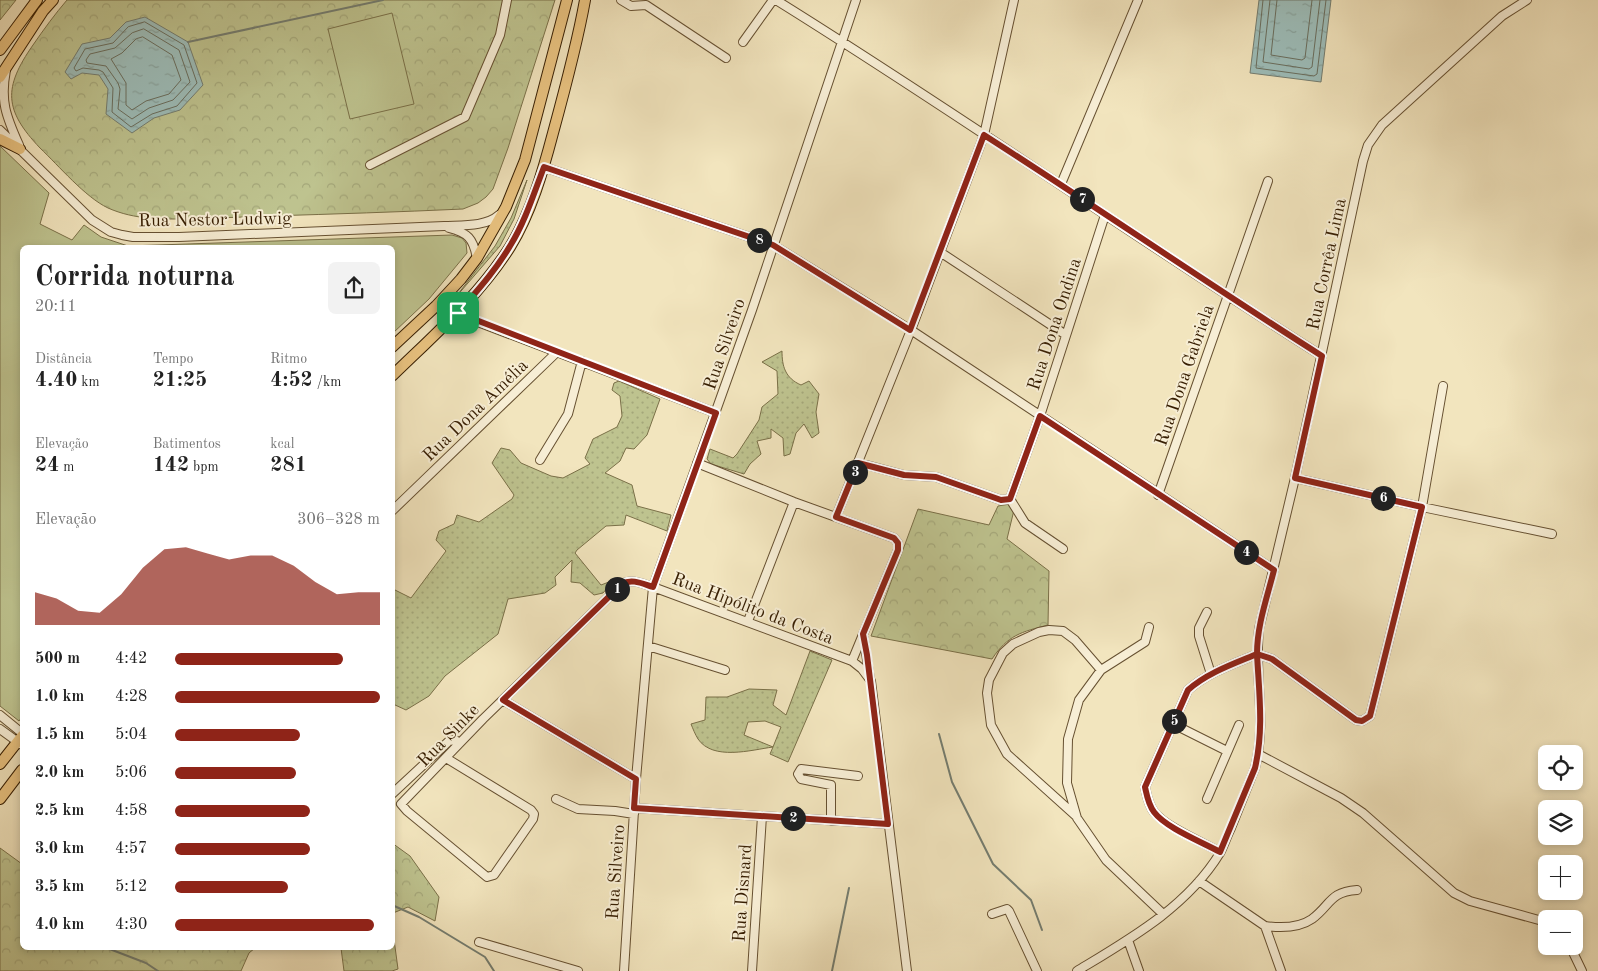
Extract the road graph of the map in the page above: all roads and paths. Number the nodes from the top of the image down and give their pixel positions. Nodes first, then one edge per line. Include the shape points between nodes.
1 (37, 0) edge
2 (52, 0) edge
3 (507, 0) edge
4 (567, 0) edge
5 (586, 0) edge
6 (621, 0) edge
7 (774, 0) edge
8 (856, 0) edge
9 (1014, 0) edge
10 (1138, 0) edge
11 (1524, 1) edge
12 (842, 41) junction
13 (743, 42) dead end
14 (2, 48) edge
15 (726, 58) dead end
16 (7, 65) junction
17 (0, 77) edge
18 (0, 130) edge
19 (984, 135) junction
20 (0, 139) edge
21 (20, 149) junction
22 (370, 165) dead end
23 (544, 167) junction
24 (1268, 181) dead end
25 (1061, 184) junction
26 (506, 207) junction
27 (1105, 215) junction
28 (444, 226) junction
29 (773, 245) junction
30 (940, 252) junction
31 (477, 258) junction
32 (1228, 296) junction
33 (436, 306) junction
34 (458, 313) junction
35 (910, 330) junction
36 (1066, 335) junction
37 (395, 345) edge
38 (557, 352) junction
39 (1322, 356) junction
40 (582, 361) junction
41 (395, 373) edge
42 (1443, 386) dead end
43 (716, 413) junction
44 (1040, 416) junction
45 (540, 460) dead end
46 (697, 463) junction
47 (858, 463) junction
48 (1295, 478) junction
49 (1158, 495) junction
50 (1010, 499) junction
51 (794, 502) junction
52 (1422, 507) junction
53 (395, 508) edge
54 (836, 517) junction
55 (1552, 534) dead end
56 (1062, 549) dead end
57 (1274, 570) junction
58 (653, 587) junction
59 (1207, 612) dead end
60 (748, 621) junction
61 (1149, 628) dead end
62 (863, 634) junction
63 (648, 646) junction
64 (1257, 654) junction
65 (852, 662) junction
66 (725, 670) dead end
67 (1101, 670) junction
68 (1211, 674) junction
69 (870, 681) junction
70 (503, 700) junction
71 (0, 715) edge
72 (1173, 724) junction
73 (1239, 725) dead end
74 (0, 729) edge
75 (20, 738) edge
76 (20, 739) edge
77 (20, 740) edge
78 (460, 743) junction
79 (1228, 751) junction
80 (1258, 754) junction
81 (446, 758) junction
82 (0, 764) edge
83 (20, 773) edge
84 (858, 776) dead end
85 (636, 779) junction
86 (395, 791) edge
87 (0, 799) edge
88 (556, 799) dead end
89 (1207, 799) dead end
90 (634, 811) junction
91 (762, 816) junction
92 (1077, 818) junction
93 (831, 820) junction
94 (888, 824) junction
95 (1220, 852) junction
96 (1199, 881) junction
97 (1357, 890) dead end
98 (992, 914) dead end
99 (1163, 914) junction
100 (1538, 920) edge
101 (1265, 926) junction
102 (1128, 940) junction
103 (479, 942) dead end
104 (1574, 955) edge
105 (578, 971) edge
106 (624, 971) edge
107 (752, 971) edge
108 (907, 971) edge
109 (1037, 971) edge
110 (1077, 971) edge
111 (1140, 971) edge
112 (1281, 971) edge
113 (1582, 971) edge

1 - 14 main road
2 - 16 main road
3 - 22 street via 500,35 465,117
4 - 26 main road via 525,160
5 - 23 main road
6 - 15 street via 631,6 646,5
7 - 12 street
7 - 13 street
8 - 12 street, Rua Silveiro
9 - 19 street
10 - 25 street
11 - 39 street, Rua Corrêa Lima via 1502,16 1382,125 1368,145
12 - 19 street
12 - 29 street, Rua Silveiro
16 - 17 main road
16 - 21 street, Rua Nestor Ludwig via 4,104
18 - 21 street, Rua Nestor Ludwig
19 - 25 street
19 - 30 street
20 - 21 main road
21 - 28 street, Rua Nestor Ludwig via 92,220 111,232 133,237
23 - 29 street
23 - 34 main road via 511,246
24 - 32 street, Rua Dona Gabriela
25 - 27 street
26 - 28 street, Rua Nestor Ludwig via 492,221
26 - 31 main road
27 - 32 street
27 - 36 street, Rua Dona Ondina
28 - 31 street, Rua Nestor Ludwig via 464,232 472,240
29 - 35 street
29 - 43 street, Rua Silveiro
30 - 35 street
30 - 36 street
31 - 33 main road
32 - 39 street
32 - 49 street, Rua Dona Gabriela
33 - 34 street
33 - 37 main road
34 - 38 street
34 - 41 main road
35 - 44 street
35 - 47 street
36 - 44 street, Rua Dona Ondina
38 - 40 street
38 - 53 street, Rua Dona Amélia
39 - 48 street, Rua Corrêa Lima
40 - 43 street
40 - 45 street via 568,414
42 - 52 street
43 - 46 street, Rua Silveiro
44 - 49 street
44 - 50 street, Rua Dona Ondina
46 - 51 street
46 - 58 street, Rua Silveiro
47 - 50 street via 904,475 936,477 1001,500
47 - 54 street
48 - 52 street
48 - 57 street, Rua Corrêa Lima
49 - 57 street
50 - 56 street via 1025,523
51 - 54 street
51 - 60 street
52 - 55 street
52 - 64 street via 1370,716 1362,721 1356,720 1272,659
54 - 62 street via 894,538 898,543 898,550
57 - 64 street, Rua Corrêa Lima via 1259,629
58 - 60 street, Rua Hipólito da Costa
58 - 63 street, Rua Silveiro
58 - 70 street, Rua Sinke via 633,581 622,584
59 - 68 street via 1198,628
60 - 65 street, Rua Hipólito da Costa
61 - 67 street via 1145,642
62 - 65 street
62 - 69 street
63 - 66 street
63 - 85 street, Rua Silveiro
64 - 68 street
64 - 80 street, Rua Corrêa Lima via 1261,721
65 - 69 street, Rua Hipólito da Costa
67 - 92 street via 1079,700 1068,739 1067,783
67 - 92 street via 1076,640 1063,632 1049,630 1013,644 1003,653 989,680 987,693 991,725 1007,754
68 - 72 street via 1188,690
69 - 94 street
70 - 78 street, Rua Sinke
70 - 85 street
71 - 75 street
72 - 79 street
72 - 95 street via 1145,787 1148,801 1164,822
73 - 79 street
74 - 76 street
77 - 82 main road
78 - 81 street, Rua Sinke
78 - 86 street via 449,741
79 - 89 street
80 - 95 street, Rua Corrêa Lima
80 - 100 street via 1341,798 1454,893 1470,901
81 - 81 street, Rua Sinke via 402,804 487,877 491,877 533,820 534,814
83 - 87 main road
84 - 93 street via 801,769 798,774 801,778 831,785
85 - 90 street, Rua Silveiro
88 - 90 street via 578,809
90 - 91 street
90 - 106 street, Rua Silveiro
91 - 93 street
91 - 107 street, Rua Disnard
92 - 99 street via 1106,860
93 - 94 street
94 - 108 street
95 - 96 street, Rua Corrêa Lima
96 - 99 street, Rua Corrêa Lima
96 - 101 street
97 - 101 street via 1344,891 1336,896 1309,921 1296,926
98 - 109 street via 1009,911
99 - 102 street, Rua Corrêa Lima
101 - 112 street
102 - 110 street, Rua Corrêa Lima
102 - 111 street
103 - 105 street
104 - 113 street

